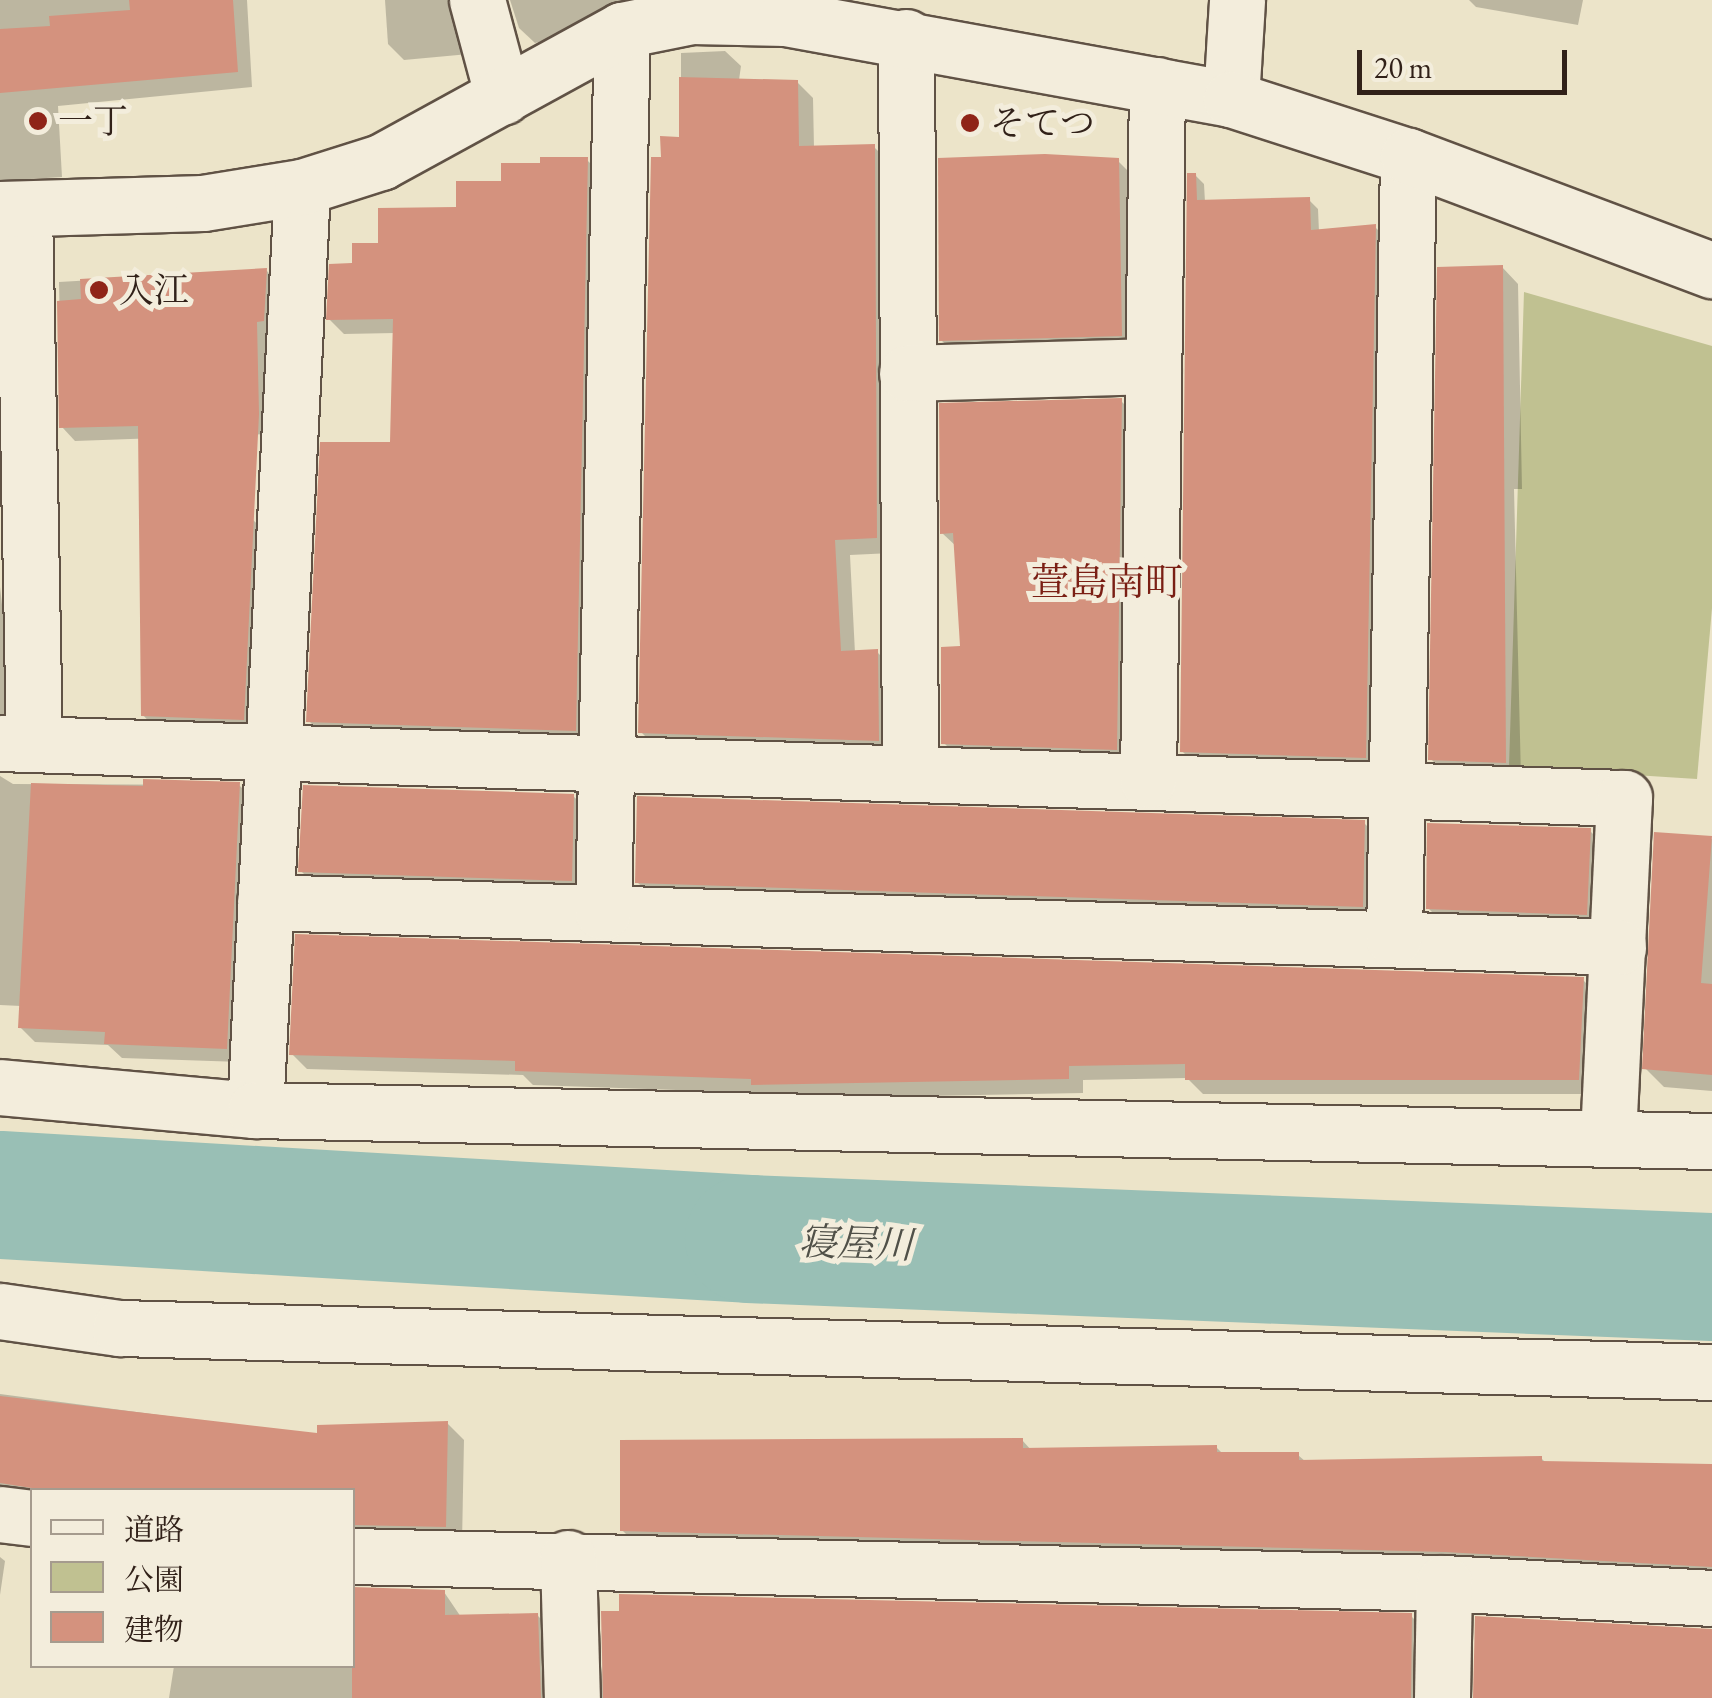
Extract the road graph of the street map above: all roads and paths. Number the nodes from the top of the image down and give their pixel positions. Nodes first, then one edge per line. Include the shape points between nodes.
1 (477, 0) edge
2 (1238, 0) edge
3 (786, 9) edge
4 (622, 30) junction
5 (906, 37) junction
6 (1156, 85) junction
7 (503, 97) junction
8 (1230, 100) junction
9 (1408, 156) junction
10 (302, 186) junction
11 (12, 209) edge
12 (1712, 270) edge
13 (1153, 366) junction
14 (907, 373) junction
15 (17, 743) edge
16 (274, 750) junction
17 (611, 766) junction
18 (910, 770) junction
19 (1148, 780) junction
20 (1402, 790) junction
21 (265, 902) junction
22 (603, 912) junction
23 (1394, 938) junction
24 (1618, 947) junction
25 (0, 1087) edge
26 (255, 1110) junction
27 (1608, 1137) junction
28 (1712, 1141) edge
29 (0, 1311) edge
30 (1712, 1372) edge
31 (0, 1514) edge
32 (30, 1518) edge
33 (355, 1556) edge
34 (568, 1558) junction
35 (1444, 1583) junction
36 (1712, 1598) edge
37 (572, 1698) edge
38 (1442, 1698) edge

1 - 7 street
2 - 8 street
3 - 4 street
3 - 5 street
4 - 7 street
4 - 17 street
5 - 6 street
5 - 14 street
6 - 8 street
6 - 13 street
7 - 10 street via 381,162
8 - 9 street
9 - 12 street
9 - 20 street
10 - 11 street via 202,204
10 - 16 street
11 - 15 street
13 - 14 street
13 - 19 street
14 - 18 street
15 - 16 street
16 - 17 street
16 - 21 street
17 - 18 street
17 - 22 street
18 - 19 street
19 - 20 street
20 - 23 street
20 - 24 street via 1624,798
21 - 22 street
21 - 26 street
22 - 23 street
23 - 24 street
24 - 27 street
25 - 26 street
26 - 27 street
27 - 28 street
29 - 30 street via 120,1328
31 - 32 street
33 - 34 street
34 - 35 street
34 - 37 street
35 - 36 street
35 - 38 street

